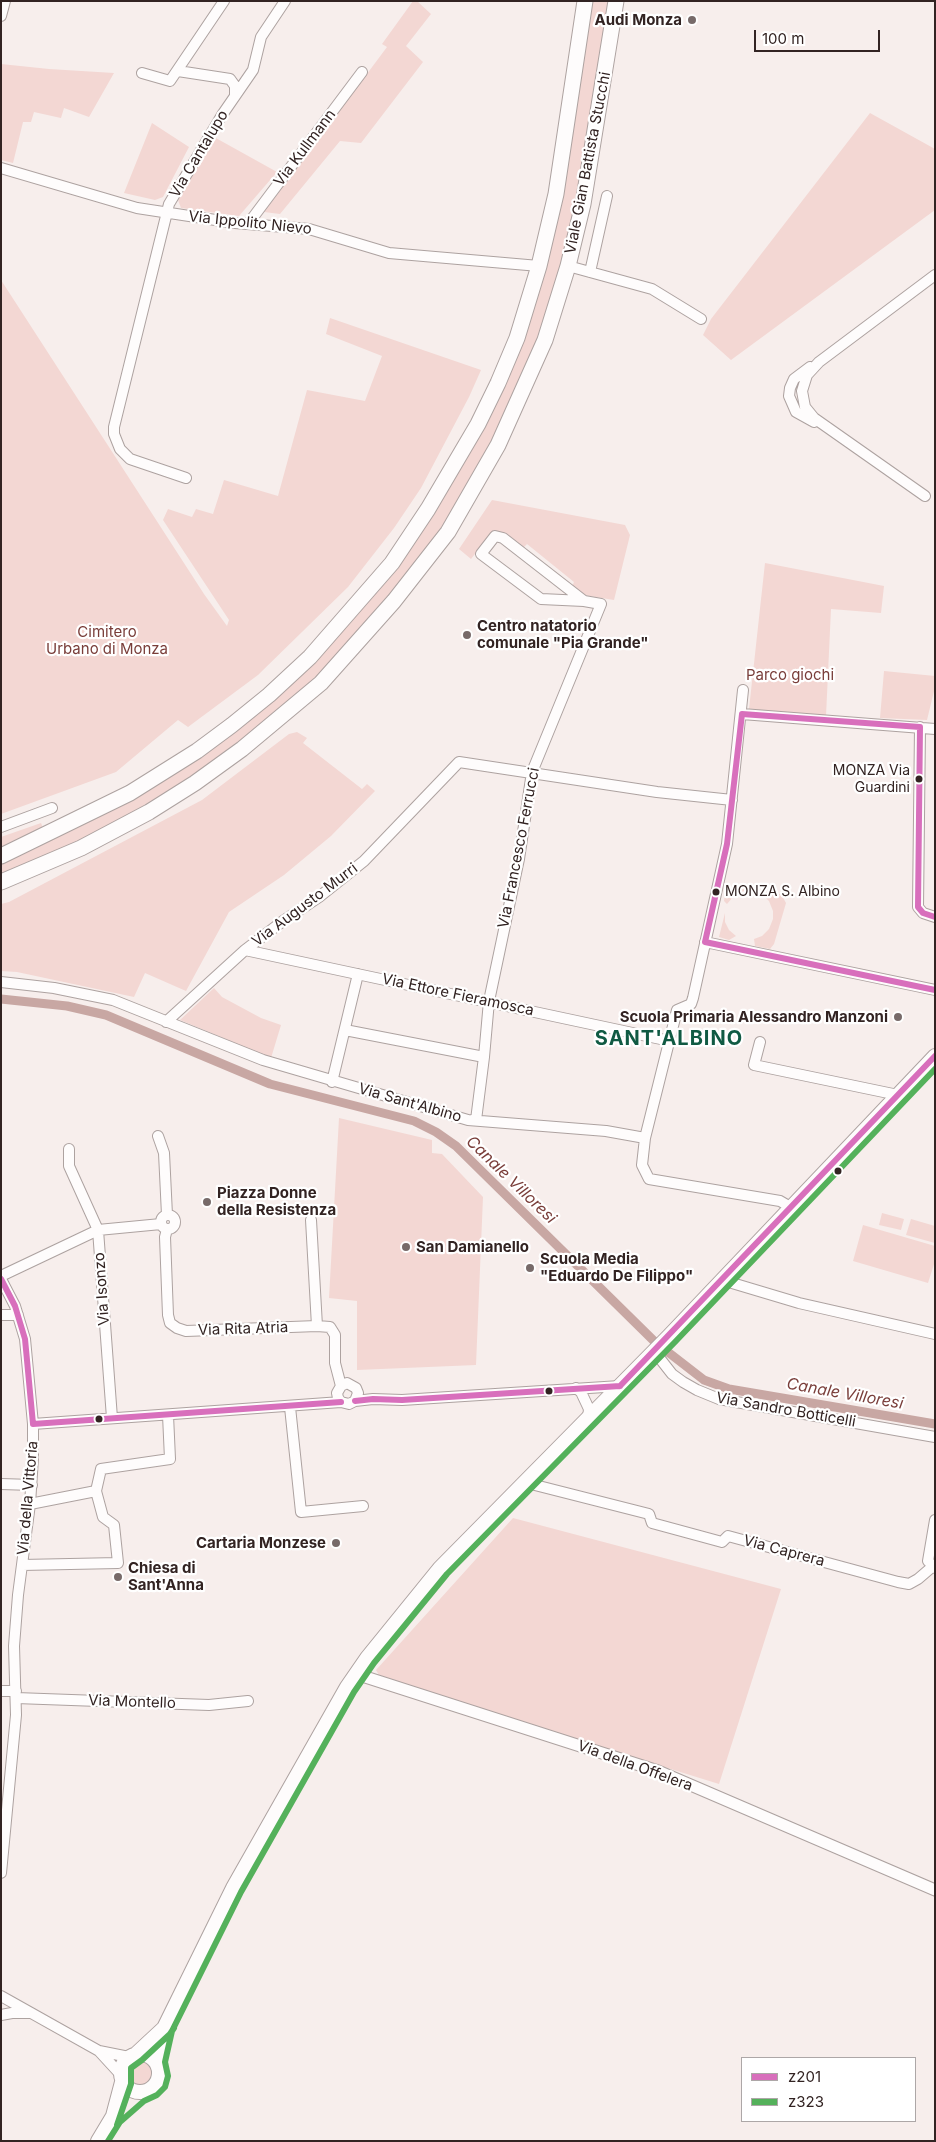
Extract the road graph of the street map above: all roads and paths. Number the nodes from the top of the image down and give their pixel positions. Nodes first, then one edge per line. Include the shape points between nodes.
1 (5, 1) edge
2 (224, 1) edge
3 (285, 1) edge
4 (585, 1) edge
5 (616, 1) edge
6 (1, 16) edge
7 (178, 71) junction
8 (362, 72) dead end
9 (142, 73) dead end
10 (235, 96) junction
11 (1, 168) edge
12 (606, 196) dead end
13 (167, 214) junction
14 (248, 224) junction
15 (539, 266) junction
16 (568, 266) junction
17 (590, 272) junction
18 (935, 276) edge
19 (701, 319) dead end
20 (186, 478) dead end
21 (925, 496) dead end
22 (584, 601) junction
23 (743, 690) dead end
24 (742, 714) junction
25 (920, 727) junction
26 (935, 729) edge
27 (532, 772) junction
28 (732, 800) junction
29 (52, 808) dead end
30 (1, 827) edge
31 (1, 856) edge
32 (1, 882) edge
33 (935, 917) edge
34 (705, 942) junction
35 (245, 950) junction
36 (358, 974) junction
37 (1, 982) edge
38 (935, 990) edge
39 (488, 1001) junction
40 (166, 1022) junction
41 (346, 1030) junction
42 (670, 1041) junction
43 (760, 1042) dead end
44 (935, 1056) edge
45 (484, 1057) junction
46 (332, 1082) junction
47 (898, 1095) junction
48 (476, 1120) junction
49 (158, 1136) dead end
50 (646, 1138) junction
51 (69, 1149) dead end
52 (792, 1208) junction
53 (312, 1220) dead end
54 (165, 1223) junction
55 (98, 1230) junction
56 (1, 1277) edge
57 (722, 1280) junction
58 (1, 1315) edge
59 (18, 1315) junction
60 (317, 1326) junction
61 (935, 1334) edge
62 (656, 1349) junction
63 (620, 1386) junction
64 (341, 1388) junction
65 (576, 1388) junction
66 (356, 1396) junction
67 (290, 1407) junction
68 (168, 1414) junction
69 (112, 1418) junction
70 (588, 1418) junction
71 (33, 1424) junction
72 (935, 1437) edge
73 (523, 1482) junction
74 (1, 1484) edge
75 (32, 1485) junction
76 (96, 1491) junction
77 (30, 1504) junction
78 (363, 1506) dead end
79 (935, 1520) edge
80 (22, 1565) junction
81 (934, 1568) edge
82 (356, 1674) junction
83 (1, 1691) edge
84 (16, 1695) junction
85 (248, 1701) dead end
86 (5, 1801) edge
87 (1, 1872) edge
88 (935, 1890) edge
89 (1, 1996) edge
90 (30, 2014) junction
91 (1, 2015) edge
92 (164, 2028) junction
93 (98, 2051) junction
94 (132, 2056) junction
95 (156, 2062) junction
96 (122, 2078) junction
97 (139, 2093) junction
98 (113, 2116) junction
99 (98, 2141) edge

1 - 6 street
2 - 7 street
3 - 10 street, Via Cantalupo via 261,37 253,70
4 - 15 main road, Viale Gian Battista Stucchi via 556,194
5 - 16 main road, Viale Gian Battista Stucchi via 583,204
7 - 9 street, Via Cantalupo via 170,81
7 - 10 street, Via Cantalupo via 230,79 235,86
8 - 14 street, Via Kullmann
10 - 13 street, Via Cantalupo via 172,196
11 - 13 street, Via Ippolito Nievo
12 - 17 street
13 - 14 street, Via Ippolito Nievo
13 - 20 street, Via Ippolito Nievo via 114,434 120,449 130,459
14 - 15 street, Via Ippolito Nievo via 309,229 389,253
15 - 31 main road, Viale Gian Battista Stucchi via 517,338 460,456 392,563 310,657 197,751 102,808
16 - 17 street
16 - 32 main road, Viale Gian Battista Stucchi via 545,340 480,480 423,566 354,647 278,721 195,783 102,838
17 - 19 street via 652,289
18 - 21 street via 796,377 789,396 798,413 824,426
22 - 22 street, Via Francesco Ferrucci via 503,538 495,536 481,554 540,599
22 - 27 street, Via Francesco Ferrucci via 600,604
23 - 24 street
24 - 25 street
24 - 28 street
25 - 26 street
25 - 33 street via 918,907 922,914
27 - 28 street
27 - 35 street, Via Augusto Murri via 460,762 357,867
27 - 39 street, Via Francesco Ferrucci via 519,859
28 - 34 street via 727,844
29 - 30 street
34 - 38 street
34 - 42 street via 691,1004 677,1010
35 - 36 street, Via Ettore Fieramosca
35 - 40 street, Via Augusto Murri
36 - 39 street, Via Ettore Fieramosca
36 - 41 street
37 - 40 street, Via Sant'Albino via 86,993 113,1000
39 - 42 street, Via Ettore Fieramosca
39 - 45 street, Via Francesco Ferrucci
40 - 46 street, Via Sant'Albino via 263,1060
41 - 45 street
41 - 46 street
42 - 50 street
43 - 47 street via 754,1065
44 - 47 main road
45 - 48 street, Via Francesco Ferrucci
46 - 48 street, Via Sant'Albino
47 - 52 main road
48 - 50 street, Via Sant'Albino via 606,1131
49 - 54 street, Via Rita Atria via 164,1153
50 - 52 street via 642,1165 649,1179 780,1201
51 - 55 street, Via Isonzo via 69,1166
52 - 57 main road
53 - 60 street
54 - 55 street
54 - 60 street, Via Rita Atria via 168,1315 177,1328 186,1331
55 - 56 street
55 - 69 street, Via Isonzo
56 - 59 street, Via della Vittoria
57 - 61 street via 799,1303
57 - 62 main road
58 - 59 street
59 - 71 street, Via della Vittoria via 25,1339
60 - 64 street via 327,1326 334,1332 334,1363
62 - 63 main road
62 - 72 street, Via Sandro Botticelli via 672,1374 682,1382 719,1399
63 - 65 street
63 - 70 main road
64 - 66 street via 354,1386
64 - 66 street via 348,1404
64 - 67 street via 319,1405
65 - 66 street via 402,1400 373,1400
65 - 70 street via 589,1409
67 - 68 street
67 - 78 street via 301,1512
68 - 69 street
68 - 76 street via 170,1459 101,1469
69 - 71 street
70 - 73 main road
71 - 75 street, Via della Vittoria
73 - 81 street, Via Caprera via 649,1514 652,1523 722,1542 728,1536 898,1582 909,1584
73 - 82 main road via 440,1568
74 - 75 street
75 - 77 street, Via della Vittoria
76 - 77 street
76 - 80 street via 103,1517 114,1526 118,1563
77 - 80 street, Via della Vittoria
79 - 81 street via 928,1561
80 - 84 street, Via della Vittoria via 14,1646
82 - 88 street, Via della Offelera via 658,1771
82 - 92 main road via 251,1855
83 - 84 street, Via Montello
84 - 85 street, Via Montello via 209,1705
84 - 86 street, Via della Vittoria
86 - 87 street, Via della Vittoria
89 - 90 street
89 - 91 street via 4,2007
90 - 91 street
90 - 93 street
92 - 94 main road
92 - 95 main road
93 - 94 street
93 - 96 street
94 - 95 main road via 147,2055
94 - 96 main road via 124,2062
95 - 97 main road via 157,2083 146,2092
96 - 97 main road via 132,2091
96 - 98 main road
97 - 98 main road
98 - 99 main road

